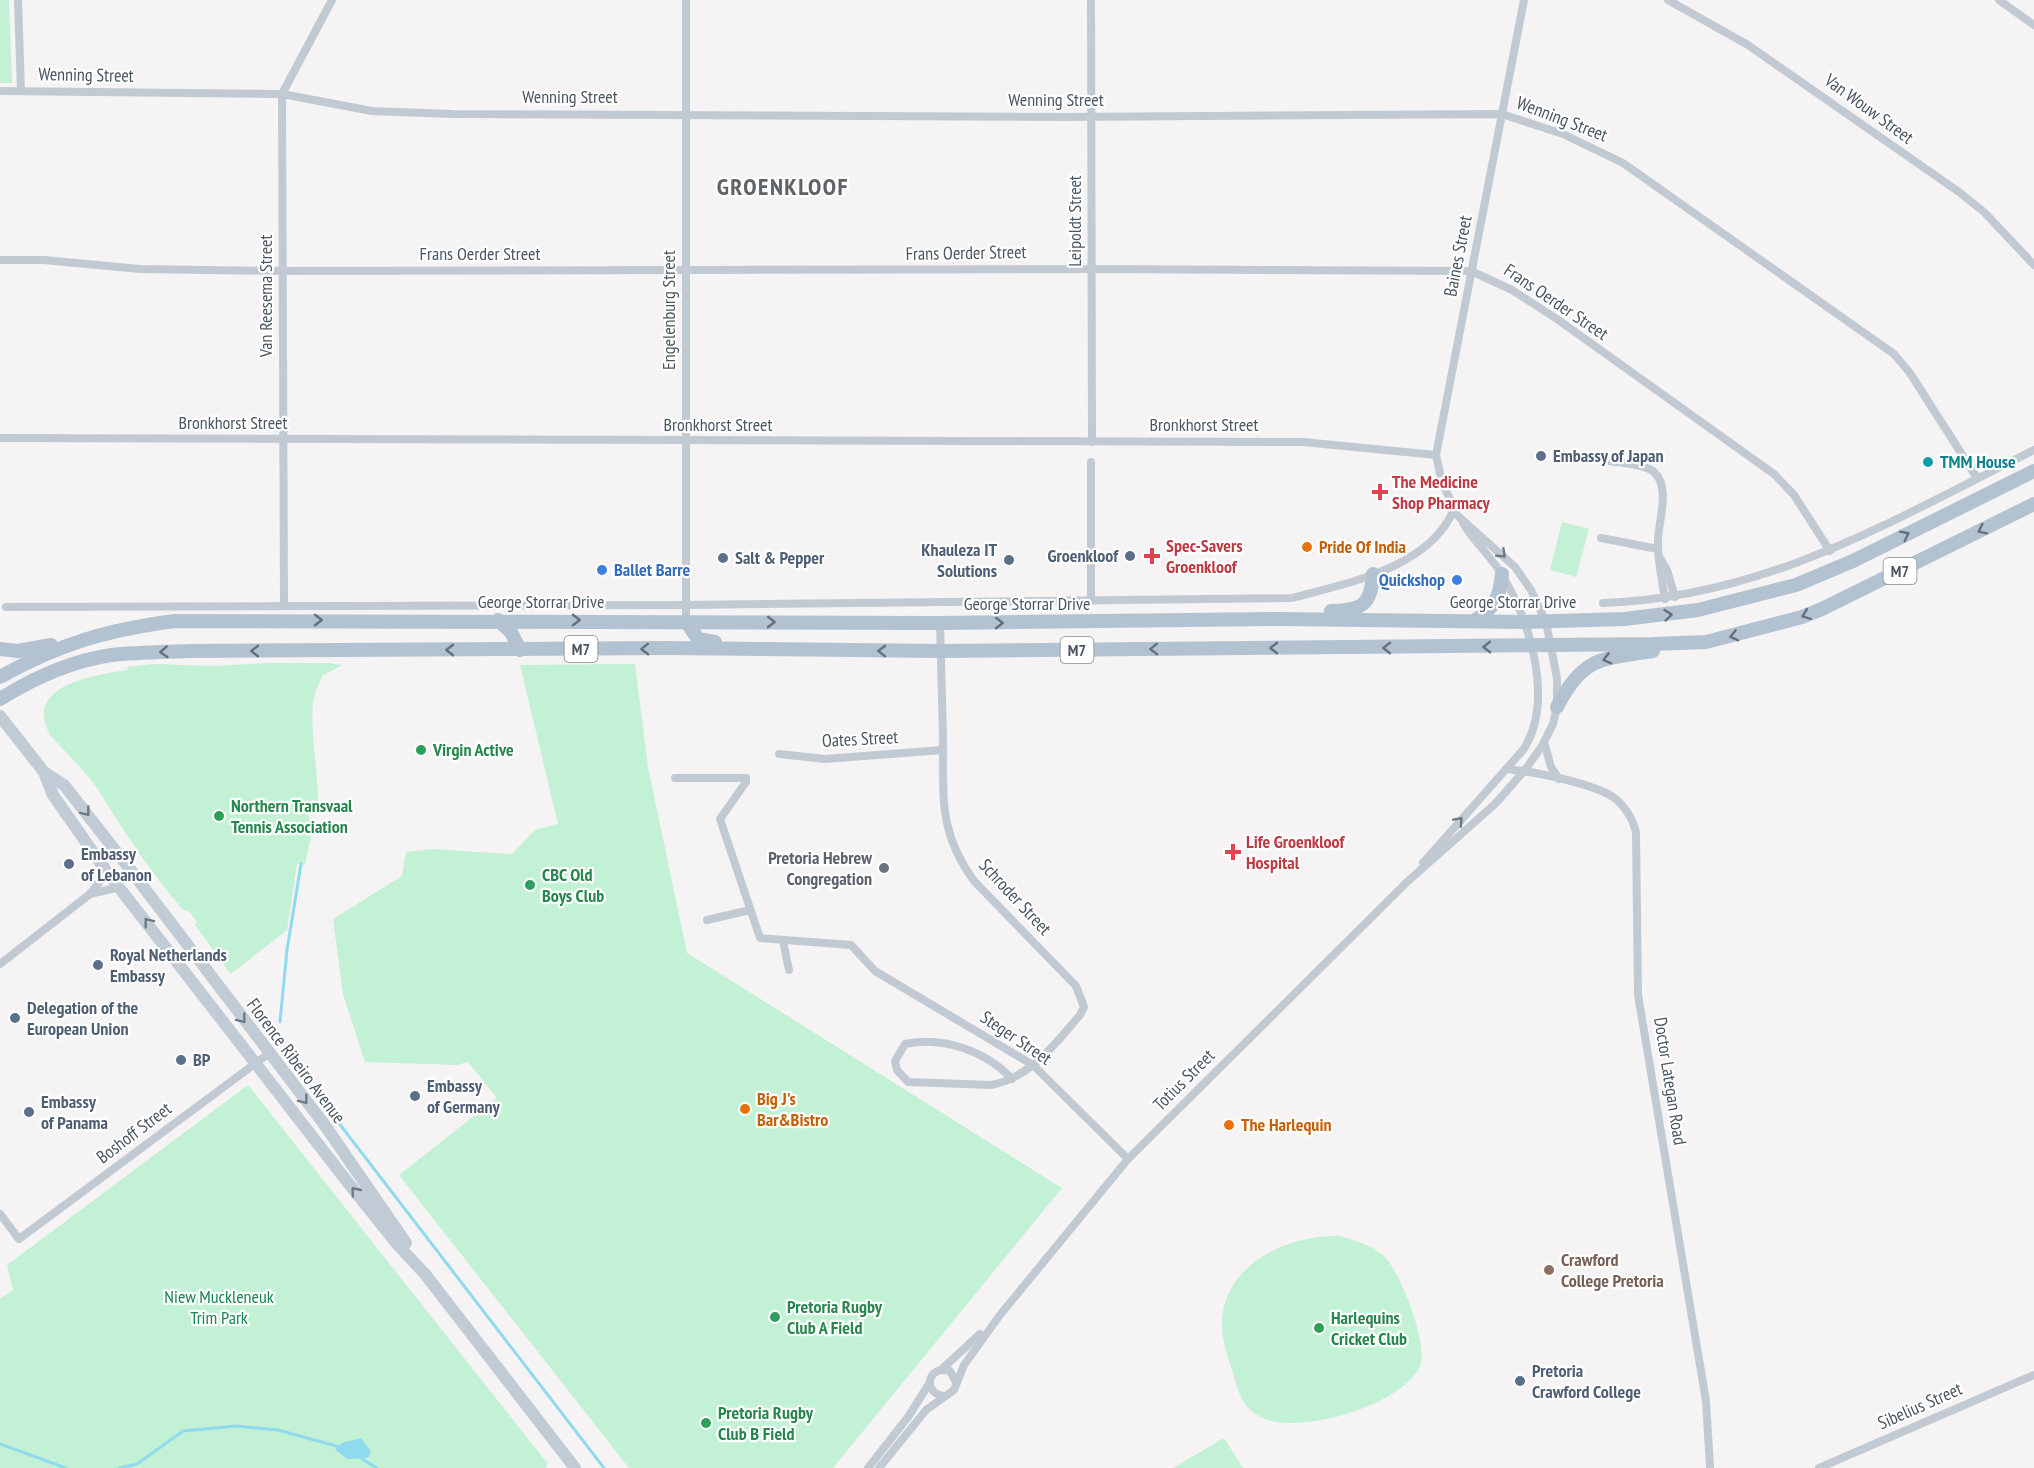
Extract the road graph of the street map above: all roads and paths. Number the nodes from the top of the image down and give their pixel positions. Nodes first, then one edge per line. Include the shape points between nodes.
1 (18, 0) edge
2 (332, 0) edge
3 (686, 0) edge
4 (1091, 0) edge
5 (1524, 0) edge
6 (1668, 0) edge
7 (1999, 0) edge
8 (2034, 25) edge
9 (0, 91) edge
10 (21, 91) junction
11 (282, 94) junction
12 (686, 113) junction
13 (1502, 114) junction
14 (1091, 116) junction
15 (0, 260) edge
16 (2034, 265) edge
17 (1092, 269) junction
18 (686, 270) junction
19 (282, 271) junction
20 (1471, 271) junction
21 (0, 438) edge
22 (283, 440) junction
23 (686, 441) junction
24 (1092, 442) junction
25 (2034, 450) edge
26 (1436, 455) junction
27 (1609, 461) dead end
28 (1090, 462) dead end
29 (2034, 471) edge
30 (1977, 478) junction
31 (2034, 504) edge
32 (1456, 512) junction
33 (1601, 538) dead end
34 (1830, 551) junction
35 (1659, 553) junction
36 (1373, 574) junction
37 (1502, 574) junction
38 (1675, 597) junction
39 (1665, 599) junction
40 (1091, 601) junction
41 (1603, 603) dead end
42 (284, 604) junction
43 (686, 604) junction
44 (6, 607) dead end
45 (1280, 619) junction
46 (498, 620) junction
47 (537, 620) junction
48 (686, 621) junction
49 (1474, 621) junction
50 (1524, 622) junction
51 (1546, 622) junction
52 (940, 623) junction
53 (75, 640) junction
54 (1706, 642) junction
55 (1532, 646) junction
56 (1551, 646) junction
57 (667, 648) junction
58 (0, 649) edge
59 (520, 650) junction
60 (796, 650) junction
61 (941, 651) junction
62 (0, 677) edge
63 (0, 699) edge
64 (1557, 707) junction
65 (0, 716) edge
66 (1544, 742) junction
67 (943, 750) junction
68 (1523, 750) junction
69 (779, 754) dead end
70 (1506, 769) junction
71 (1525, 770) junction
72 (44, 772) junction
73 (675, 778) dead end
74 (1559, 779) junction
75 (107, 872) junction
76 (1407, 882) junction
77 (120, 887) junction
78 (90, 894) junction
79 (750, 910) junction
80 (707, 920) dead end
81 (783, 941) junction
82 (188, 945) junction
83 (0, 964) edge
84 (789, 970) dead end
85 (197, 985) junction
86 (268, 1054) junction
87 (257, 1062) junction
88 (1033, 1065) junction
89 (1011, 1079) junction
90 (1128, 1159) junction
91 (0, 1214) edge
92 (420, 1267) junction
93 (1000, 1315) junction
94 (941, 1370) junction
95 (2034, 1375) edge
96 (956, 1382) junction
97 (929, 1384) junction
98 (944, 1396) junction
99 (575, 1468) edge
100 (868, 1468) edge
101 (879, 1468) edge
102 (1710, 1468) edge
103 (1819, 1468) edge

1 - 10 street
2 - 11 street, Van Reesema Street
3 - 12 street, Engelenburg Street
4 - 14 street, Leipoldt Street
5 - 13 street, Baines Street
6 - 16 street, Van Wouw Street via 1756,50 1959,192
7 - 8 street
9 - 10 street, Wenning Street
10 - 11 street, Wenning Street
11 - 12 street, Wenning Street via 381,112
11 - 19 street, Van Reesema Street
12 - 14 street, Wenning Street
12 - 18 street, Engelenburg Street
13 - 14 street, Wenning Street
13 - 20 street, Baines Street
13 - 30 street, Wenning Street via 1563,134 1623,163 1891,352 1910,373
14 - 17 street, Leipoldt Street
15 - 19 street, Frans Oerder Street via 140,269
17 - 18 street, Frans Oerder Street
17 - 20 street, Frans Oerder Street
17 - 24 street, Leipoldt Street
18 - 19 street, Frans Oerder Street
18 - 23 street, Engelenburg Street
19 - 22 street, Van Reesema Street
20 - 26 street, Baines Street
20 - 34 street, Frans Oerder Street via 1557,319 1774,474 1794,495
21 - 22 street, Bronkhorst Street
22 - 23 street, Bronkhorst Street
22 - 42 street, Van Reesema Street
23 - 24 street, Bronkhorst Street
23 - 43 street, Engelenburg Street
24 - 26 street, Bronkhorst Street via 1303,442
25 - 30 street, George Storrar Drive
26 - 32 street, Baines Street via 1442,482
27 - 35 street via 1656,474 1663,501
28 - 40 street
51 -> 29 main road, George Storrar Drive / M7 via 1672,615 1776,592 1853,561
30 - 34 street, George Storrar Drive
31 -> 54 main road, M7 via 1822,609
32 - 36 street, George Storrar Drive via 1442,531 1413,554
32 - 37 street, Baines Street
32 -> 51 street, Baines Street via 1515,567
33 - 35 street
34 - 38 street, George Storrar Drive via 1753,579
35 - 38 street
35 - 39 street
36 - 40 street, George Storrar Drive via 1292,598
36 - 45 main road via 1370,597 1360,607 1299,612
37 - 49 main road via 1492,608
37 - 50 street, Baines Street
38 - 39 street, George Storrar Drive
39 - 41 street, George Storrar Drive
40 - 43 street, George Storrar Drive
42 - 43 street, George Storrar Drive
42 - 44 street, George Storrar Drive
43 - 48 street, Engelenburg Street
45 - 49 main road, George Storrar Drive / M7
52 -> 45 main road, George Storrar Drive / M7
46 - 47 main road, George Storrar Drive / M7
53 -> 46 main road, George Storrar Drive / M7 via 175,621
46 - 59 main road via 511,632
47 -> 48 main road, George Storrar Drive / M7
47 - 59 main road via 525,631
48 -> 52 main road, George Storrar Drive / M7
48 - 57 main road via 680,639
48 - 60 main road via 703,642 775,642
49 - 50 main road, George Storrar Drive / M7
50 - 51 main road, George Storrar Drive / M7
50 - 55 street, Baines Street
51 - 56 street, Baines Street
52 - 61 street, Schroder Street
53 - 58 main road via 18,651
53 - 62 main road, George Storrar Drive / M7
54 - 56 main road, M7
54 -> 64 main road via 1598,661 1574,677
55 - 56 main road, M7
55 -> 61 main road, M7
55 - 68 street, Totius Street via 1538,714
56 - 64 street, Totius Street
57 -> 59 main road, M7
57 - 60 main road, M7
59 -> 63 main road, M7 via 189,651 111,655 46,675
61 -> 60 main road, M7
61 - 67 street, Schroder Street
64 - 66 street, Totius Street
65 - 72 main road, Florence Ribeiro Avenue
66 - 71 street, Totius Street
66 - 74 street
67 - 69 street, Oates Street via 825,759
67 - 88 street, Schroder Street via 943,812 965,869 1076,986 1082,999 1080,1015
68 - 70 street, Totius Street
68 - 71 street
70 - 71 street, Doctor Lategan Road
76 -> 70 street, Totius Street
71 - 74 street, Doctor Lategan Road
71 - 76 street, Totius Street via 1473,825
72 - 75 main road, Florence Ribeiro Avenue via 53,795
72 -> 82 main road, Florence Ribeiro Avenue via 64,785
73 - 79 street via 746,778 720,819
74 - 102 street, Doctor Lategan Road via 1603,791 1614,798 1630,816 1636,832 1638,995 1704,1394
75 - 77 main road, Florence Ribeiro Avenue
75 - 78 street
76 - 90 street, Totius Street
77 - 78 street
85 -> 77 main road, Florence Ribeiro Avenue
78 - 83 street
79 - 80 street
79 - 81 street, Steger Street via 760,938
81 - 84 street
81 - 88 street, Steger Street via 851,945 870,967
82 - 85 main road via 186,955 198,975
82 -> 86 main road, Florence Ribeiro Avenue
85 - 87 main road, Florence Ribeiro Avenue
86 - 87 street, Boshoff Street
86 -> 92 main road, Florence Ribeiro Avenue via 324,1124
87 - 91 street, Boshoff Street via 19,1239
92 -> 87 main road, Florence Ribeiro Avenue via 397,1244
88 - 89 street, Schroder Street
88 - 90 street, Steger Street
89 - 89 street, Schroder Street via 1001,1068 958,1046 905,1044 895,1061 897,1070 908,1082 991,1085
90 - 93 street, Totius Street
92 - 99 main road, Florence Ribeiro Avenue
93 - 94 street, Totius Street
93 - 96 street, Totius Street via 969,1356
94 - 96 street via 953,1374
94 - 97 street via 931,1376
95 - 103 street, Sibelius Street
96 - 98 street, Totius Street via 954,1390
97 - 98 street via 935,1395
97 - 100 street
98 - 101 street, Totius Street via 926,1410

